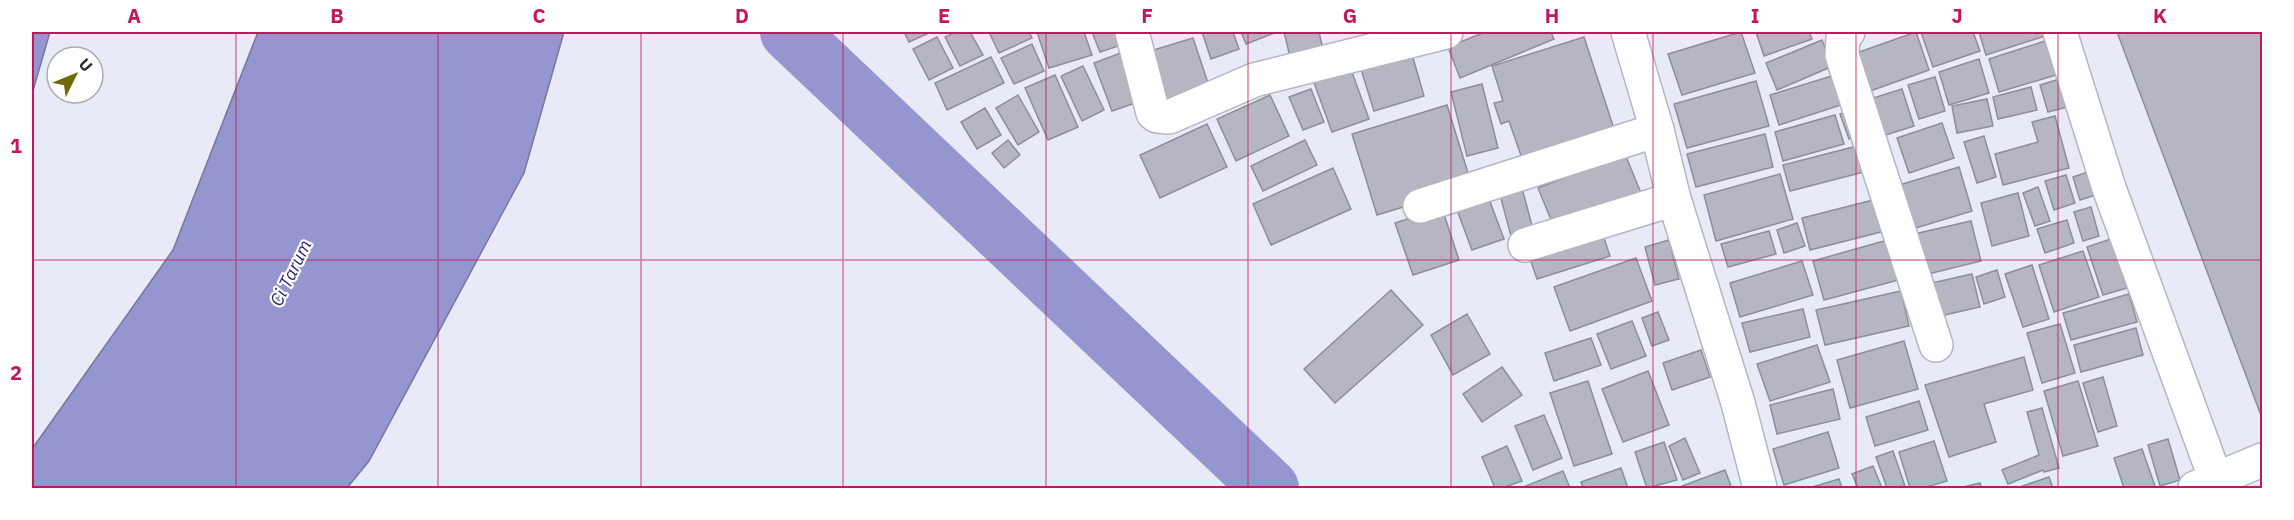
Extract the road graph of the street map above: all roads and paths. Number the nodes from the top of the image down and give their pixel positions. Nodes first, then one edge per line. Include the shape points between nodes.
1 (1132, 32) edge
2 (1446, 32) edge
3 (1628, 32) edge
4 (1848, 32) edge
5 (2060, 32) edge
6 (1657, 130) junction
7 (1674, 199) junction
8 (1420, 206) dead end
9 (1525, 245) dead end
10 (1936, 345) dead end
11 (2262, 460) edge
12 (2205, 484) edge
13 (1760, 489) edge

1 - 2 street via 1153,112 1169,117 1254,80
3 - 6 street
4 - 10 street via 1843,37 1842,55
5 - 12 street
6 - 7 street
6 - 8 street
7 - 9 street
7 - 13 street via 1738,403
11 - 12 street

